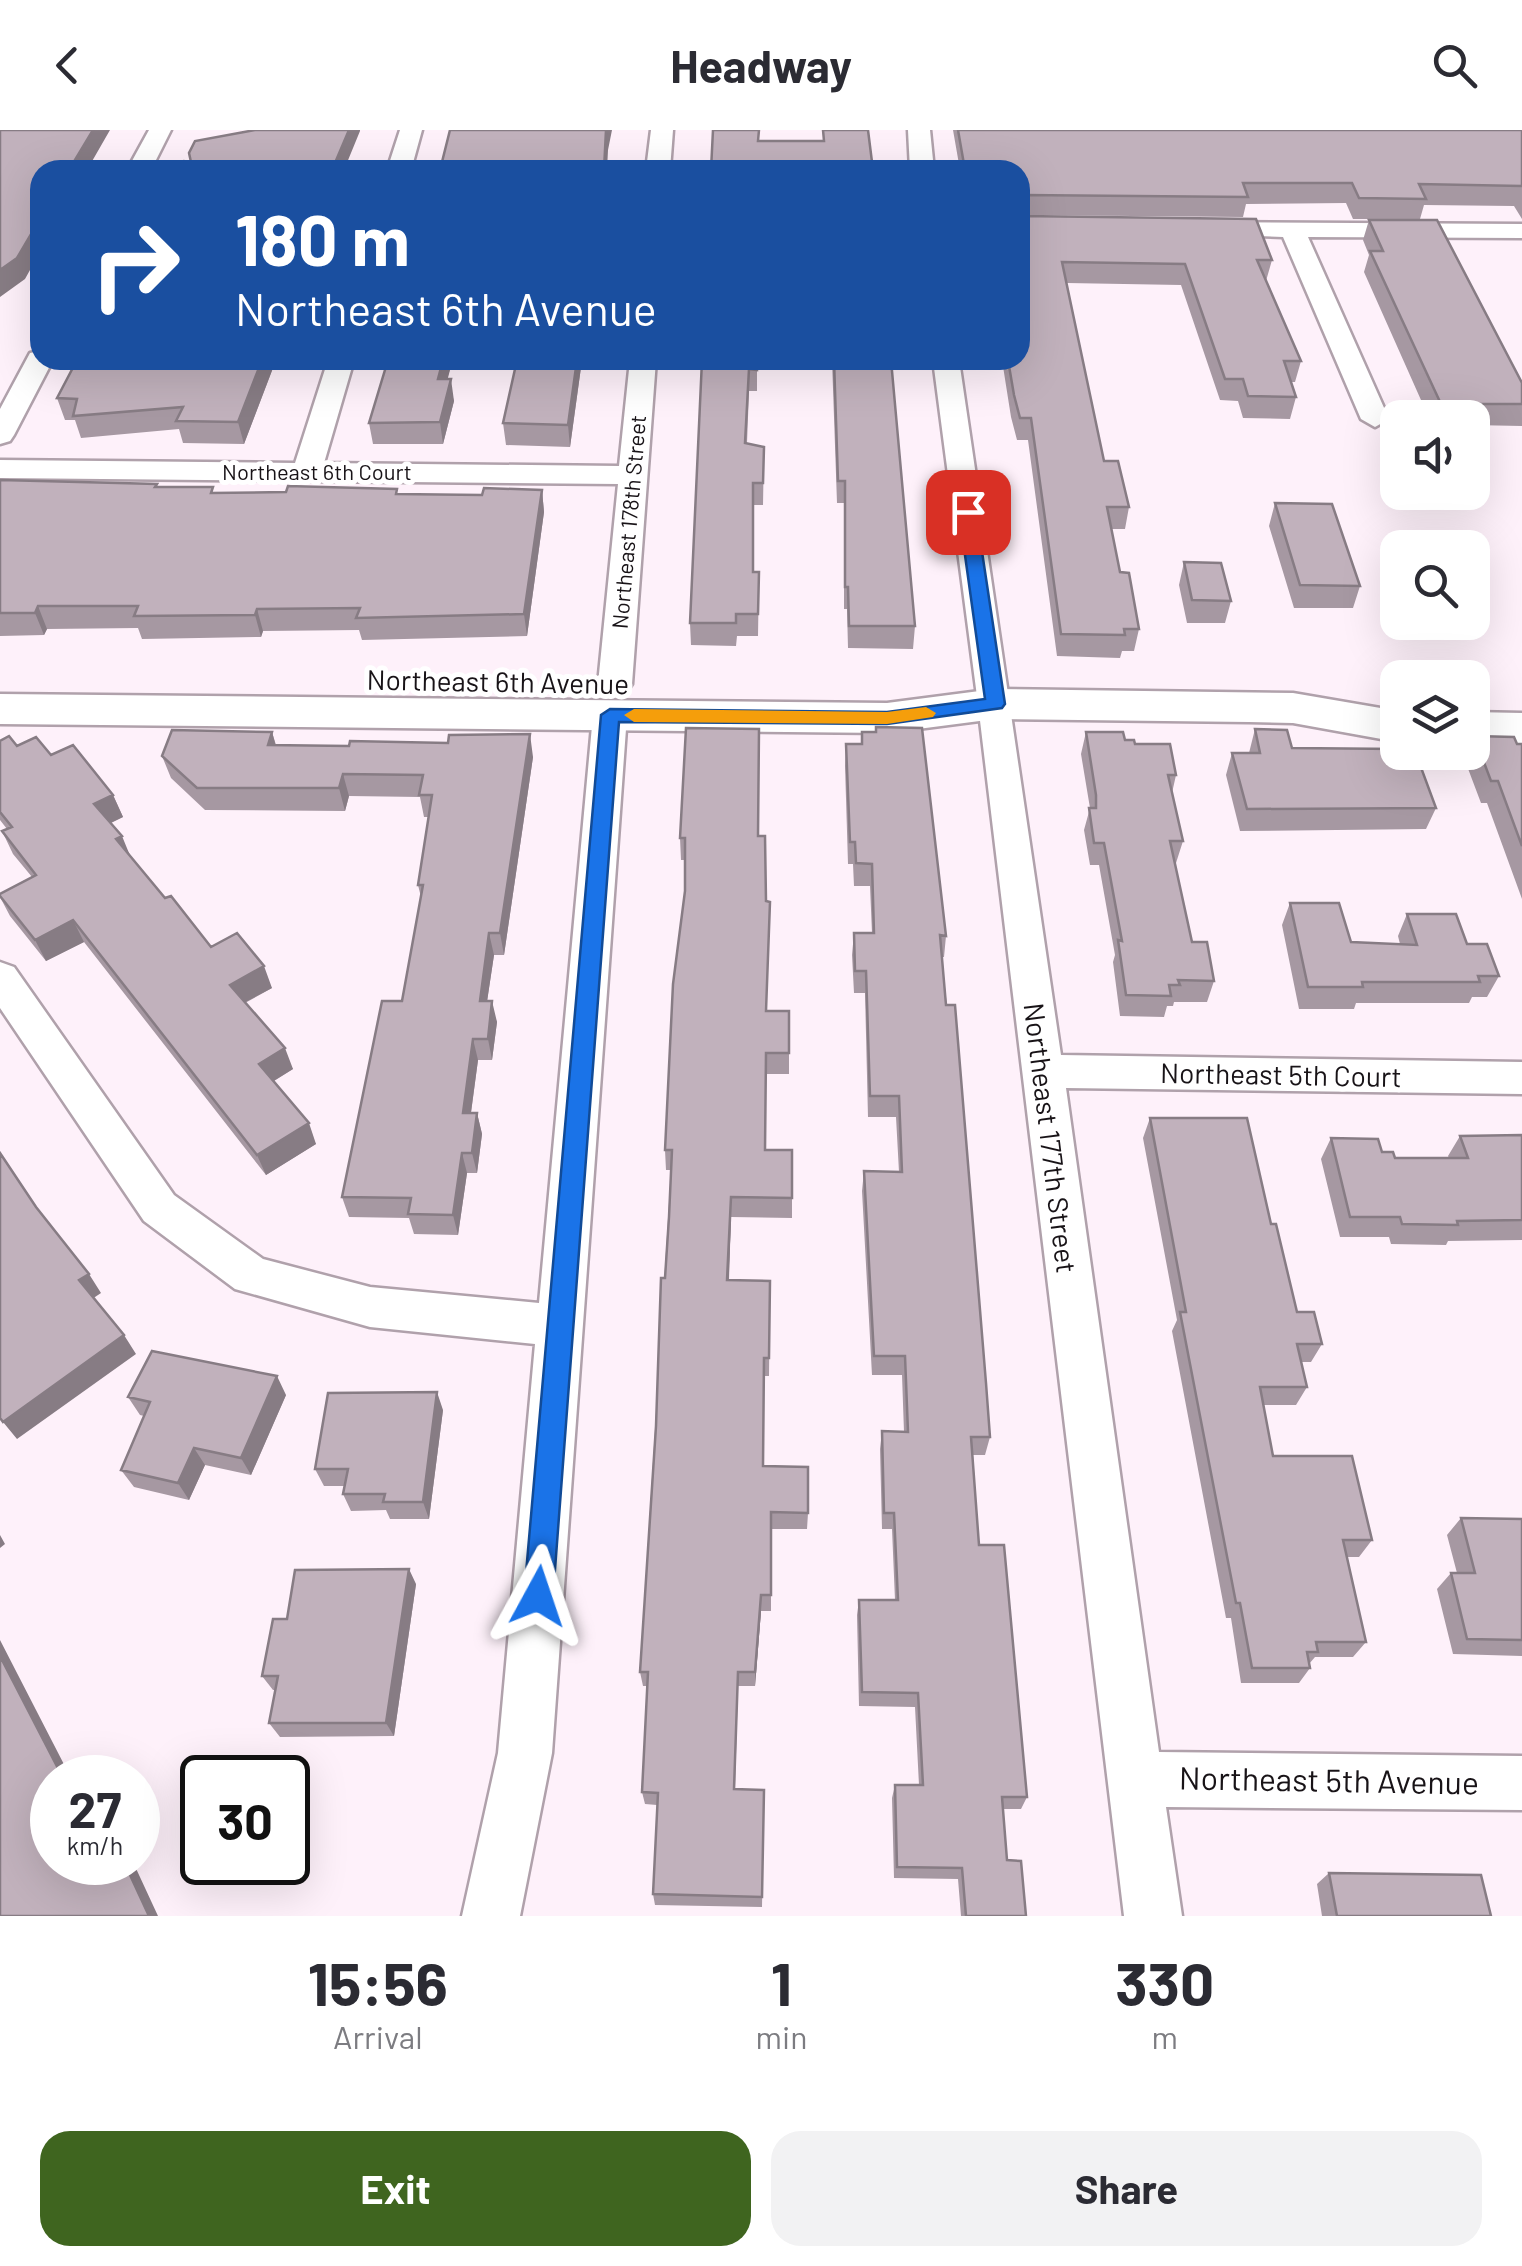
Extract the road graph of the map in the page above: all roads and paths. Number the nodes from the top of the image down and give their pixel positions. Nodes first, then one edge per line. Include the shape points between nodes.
1 (160, 130) edge
2 (411, 130) edge
3 (662, 130) edge
4 (919, 130) edge
5 (144, 160) edge
6 (402, 160) edge
7 (659, 160) edge
8 (921, 160) edge
9 (1176, 229) edge
10 (1294, 231) junction
11 (1522, 231) edge
12 (34, 370) edge
13 (338, 370) edge
14 (642, 370) edge
15 (947, 370) edge
16 (1375, 419) dead end
17 (0, 435) edge
18 (0, 469) edge
19 (307, 472) junction
20 (633, 475) junction
21 (0, 677) edge
22 (1380, 691) edge
23 (1490, 692) edge
24 (1522, 692) edge
25 (613, 700) junction
26 (995, 704) junction
27 (1293, 708) junction
28 (0, 709) edge
29 (1380, 724) edge
30 (1490, 728) edge
31 (1522, 729) edge
32 (0, 978) edge
33 (1041, 1071) junction
34 (1522, 1078) edge
35 (560, 1326) junction
36 (1136, 1779) junction
37 (1522, 1784) edge
38 (492, 1916) edge
39 (1153, 1916) edge

1 - 5 street
2 - 6 street
3 - 7 street
4 - 8 street
9 - 10 street
10 - 11 street
10 - 16 street
12 - 17 street
13 - 19 street
14 - 20 street, Northeast 178th Street
15 - 26 street, Northeast 177th Street
18 - 19 street, Northeast 6th Court
19 - 20 street, Northeast 6th Court
20 - 25 street, Northeast 178th Street
21 - 25 main road, Northeast 6th Avenue
22 - 27 main road, Northeast 6th Avenue
23 - 24 main road
25 - 26 main road, Northeast 6th Avenue via 887,718
25 - 28 main road, Northeast 6th Avenue
25 - 35 street, Northeast 178th Street
26 - 27 main road, Northeast 6th Avenue
26 - 33 street, Northeast 177th Street
27 - 29 main road, Northeast 6th Avenue
30 - 31 main road
32 - 35 street via 159,1208 251,1275 370,1307
33 - 34 street, Northeast 5th Court
33 - 36 street, Northeast 177th Street
35 - 38 street, Northeast 178th Street via 525,1753
36 - 37 street, Northeast 5th Avenue
36 - 39 street, Northeast 177th Street

